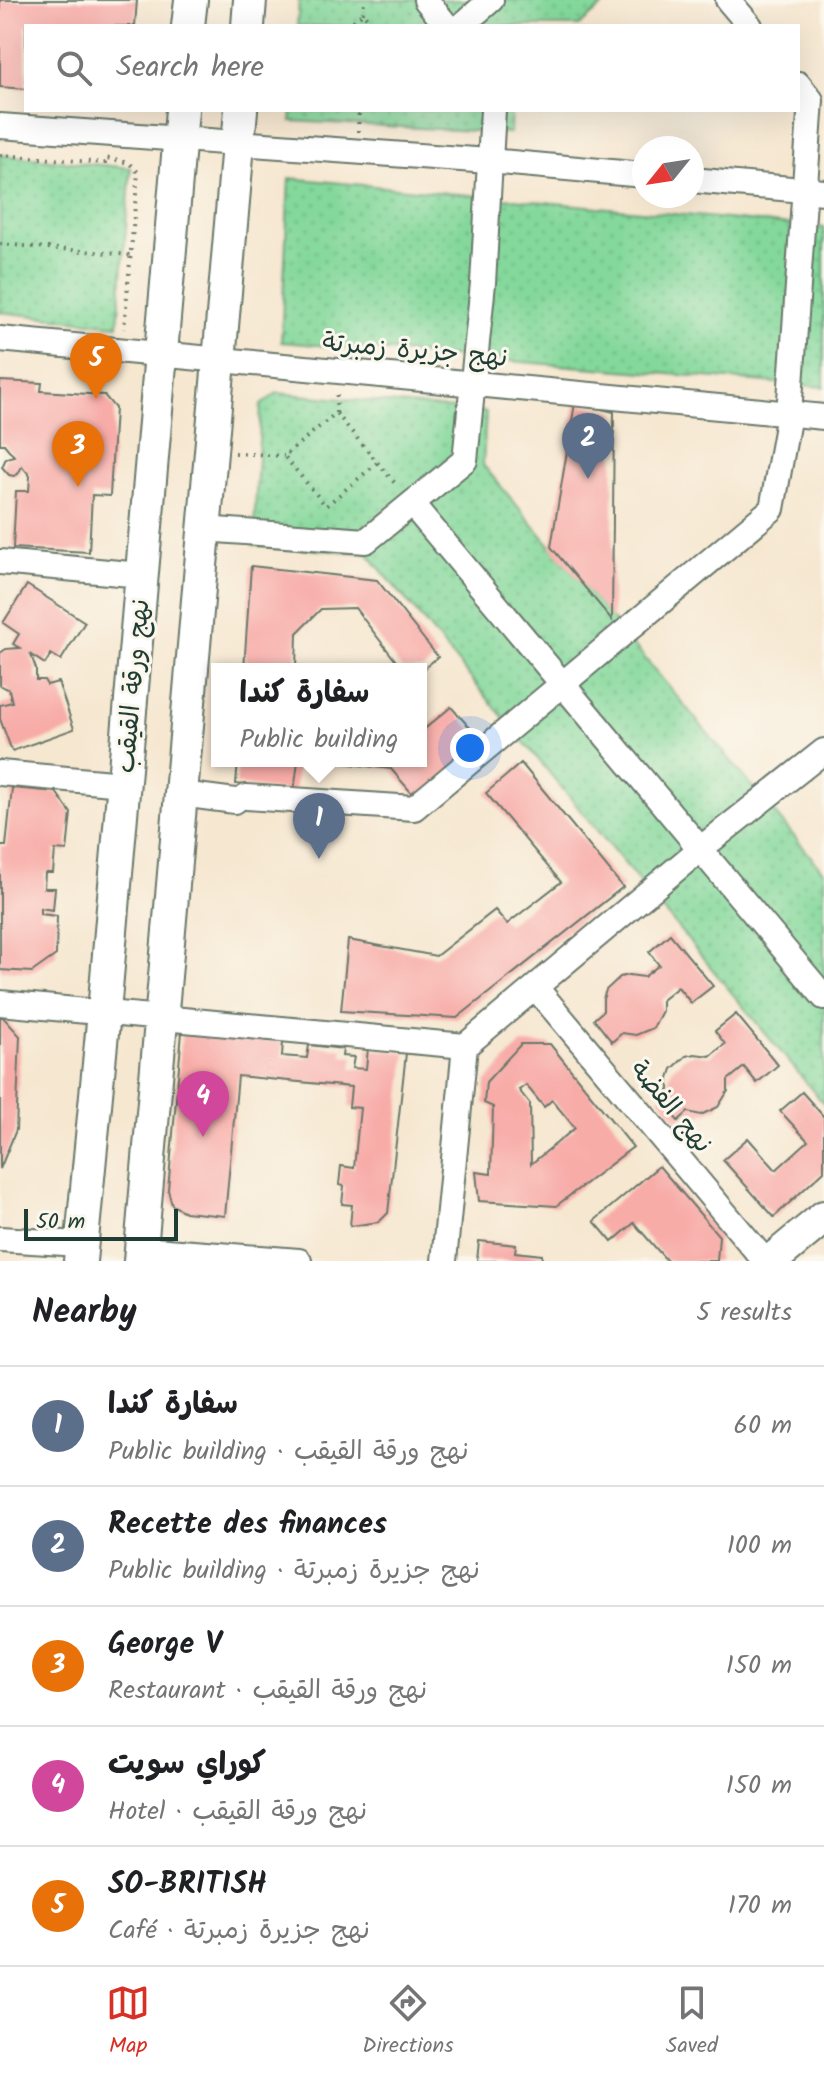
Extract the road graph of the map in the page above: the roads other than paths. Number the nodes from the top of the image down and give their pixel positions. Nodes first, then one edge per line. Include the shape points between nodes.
1 (191, 0) edge
2 (250, 0) edge
3 (426, 0) edge
4 (491, 0) edge
5 (728, 0) edge
6 (188, 24) edge
7 (248, 24) edge
8 (445, 24) edge
9 (463, 24) edge
10 (748, 24) edge
11 (800, 86) edge
12 (241, 112) edge
13 (493, 112) edge
14 (180, 125) edge
15 (0, 126) edge
16 (238, 145) junction
17 (489, 161) junction
18 (632, 174) edge
19 (704, 181) edge
20 (814, 191) edge
21 (0, 339) edge
22 (160, 354) junction
23 (218, 359) junction
24 (471, 382) junction
25 (789, 414) junction
26 (824, 417) edge
27 (412, 504) junction
28 (203, 529) junction
29 (0, 562) edge
30 (141, 575) junction
31 (562, 685) junction
32 (824, 751) edge
33 (0, 773) edge
34 (123, 784) junction
35 (181, 794) junction
36 (699, 850) junction
37 (536, 988) junction
38 (824, 997) edge
39 (0, 1003) edge
40 (104, 1012) junction
41 (161, 1017) junction
42 (465, 1046) junction
43 (824, 1217) edge
44 (0, 1239) edge
45 (80, 1252) edge
46 (140, 1255) edge
47 (299, 1261) edge
48 (444, 1261) edge
49 (765, 1261) edge
50 (771, 1261) edge

1 - 6 main road
2 - 7 main road
3 - 8 street
4 - 9 street
5 - 10 street
11 - 20 street via 811,100
12 - 16 main road
13 - 17 street
14 - 15 street
14 - 16 street
14 - 22 main road, نهج ورقة القيقب
16 - 17 street
16 - 23 main road
17 - 18 street
17 - 24 street
19 - 20 street
20 - 25 street
21 - 22 street, نهج جزيرة زمبرتة
22 - 23 street, نهج جزيرة زمبرتة
22 - 30 main road, نهج ورقة القيقب
23 - 24 street, نهج جزيرة زمبرتة
23 - 28 main road
24 - 25 street, نهج جزيرة زمبرتة
24 - 27 street via 465,460
25 - 26 street, نهج جزيرة زمبرتة
25 - 31 street via 772,509
27 - 28 street via 366,541
27 - 31 street
28 - 35 main road
29 - 30 street
30 - 34 main road, نهج ورقة القيقب
31 - 35 street via 414,808
31 - 36 street
32 - 36 street
33 - 34 street
34 - 40 main road, نهج ورقة القيقب
35 - 41 main road
36 - 37 street
36 - 38 street
37 - 42 street
37 - 49 street, نهج الفضة
39 - 40 street
40 - 41 street
40 - 45 main road, نهج ورقة القيقب
41 - 42 street
41 - 46 main road
42 - 48 street
43 - 50 main road
44 - 45 street
46 - 47 street

